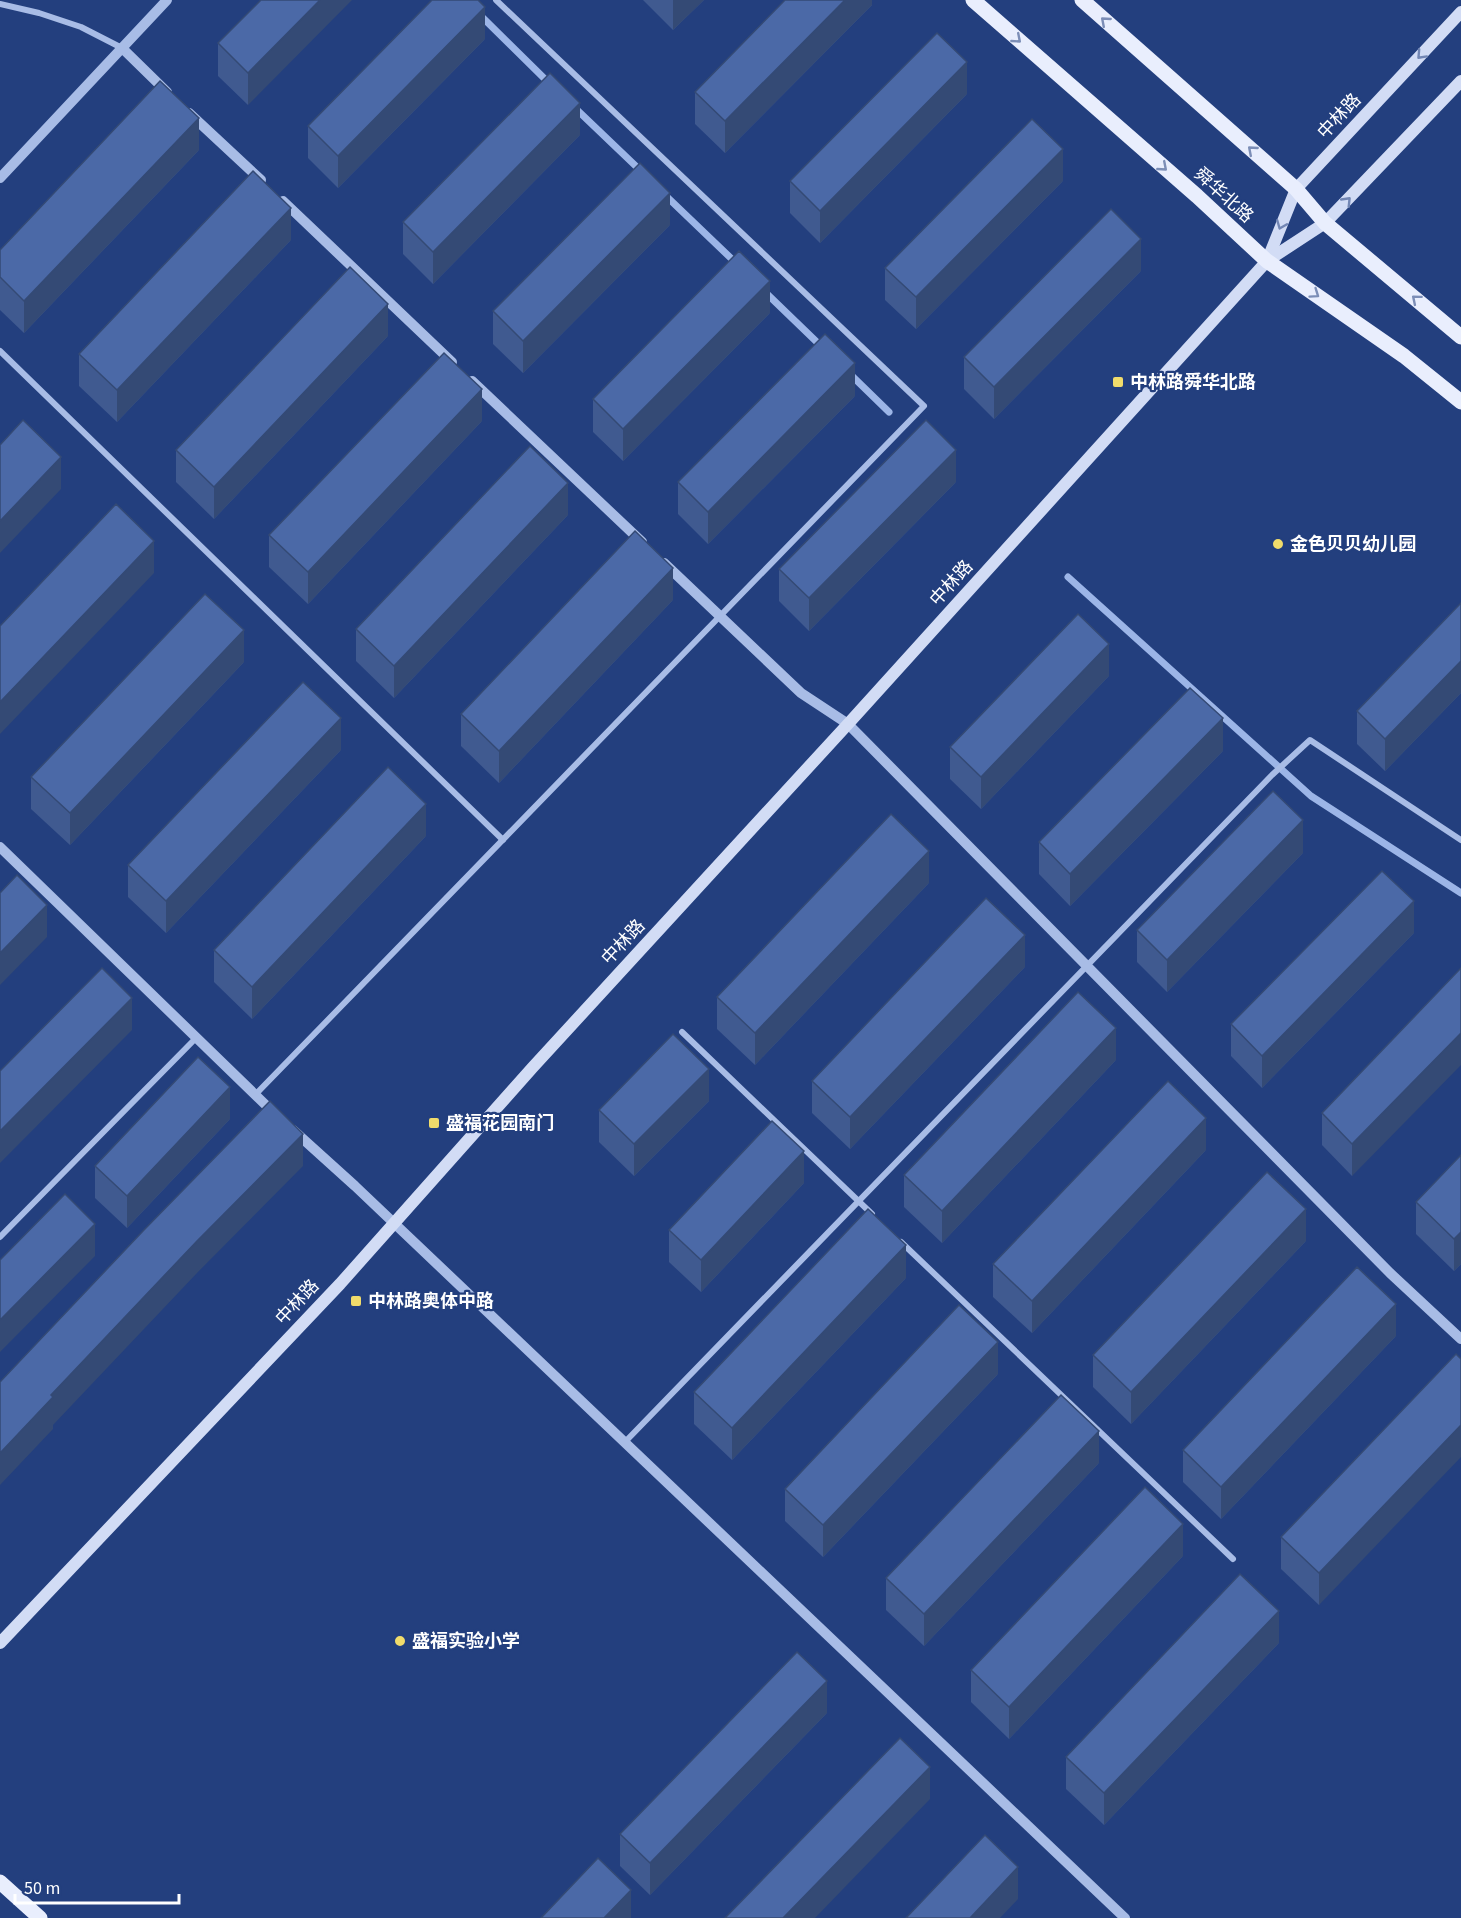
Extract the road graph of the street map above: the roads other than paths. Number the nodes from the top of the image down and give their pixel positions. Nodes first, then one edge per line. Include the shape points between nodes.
1 (167, 0) edge
2 (495, 0) edge
3 (973, 0) edge
4 (1082, 0) edge
5 (0, 4) edge
6 (1461, 12) edge
7 (122, 48) junction
8 (1461, 81) edge
9 (0, 178) edge
10 (1296, 189) junction
11 (1326, 223) junction
12 (1267, 261) junction
13 (1461, 337) edge
14 (0, 351) edge
15 (458, 368) edge
16 (467, 376) edge
17 (1461, 402) edge
18 (721, 617) junction
19 (848, 724) junction
20 (503, 840) junction
21 (1461, 840) edge
22 (0, 847) edge
23 (1087, 966) junction
24 (682, 1032) dead end
25 (196, 1038) junction
26 (255, 1095) junction
27 (859, 1201) junction
28 (875, 1217) edge
29 (392, 1223) junction
30 (0, 1237) edge
31 (899, 1240) edge
32 (1461, 1339) edge
33 (624, 1443) junction
34 (1233, 1559) dead end
35 (0, 1643) edge
36 (0, 1882) edge
37 (40, 1918) edge
38 (1125, 1918) edge

1 - 7 street
2 - 18 street via 924,406
3 -> 12 main road, 舜华北路
10 -> 4 main road
5 - 7 street via 81,27
6 -> 10 main road, 中林路
7 - 9 street
7 - 15 street
11 -> 8 main road, 中林路
10 - 11 main road
10 -> 12 main road, 中林路
11 - 12 main road, 中林路
13 -> 11 main road
12 -> 17 main road, 舜华北路 via 1404,356
12 - 19 main road, 中林路
14 - 20 street
16 - 18 street
18 - 19 street via 801,693
18 - 20 street
19 - 23 street
19 - 29 main road, 中林路
20 - 26 street
21 - 23 street via 1310,740
22 - 25 street
23 - 27 street
23 - 32 street via 1390,1273
24 - 27 street
25 - 26 street
25 - 30 street
26 - 29 street
27 - 28 street
27 - 33 street
29 - 33 street
29 - 35 main road, 中林路 via 340,1284
31 - 34 street
33 - 38 street
36 - 37 main road

